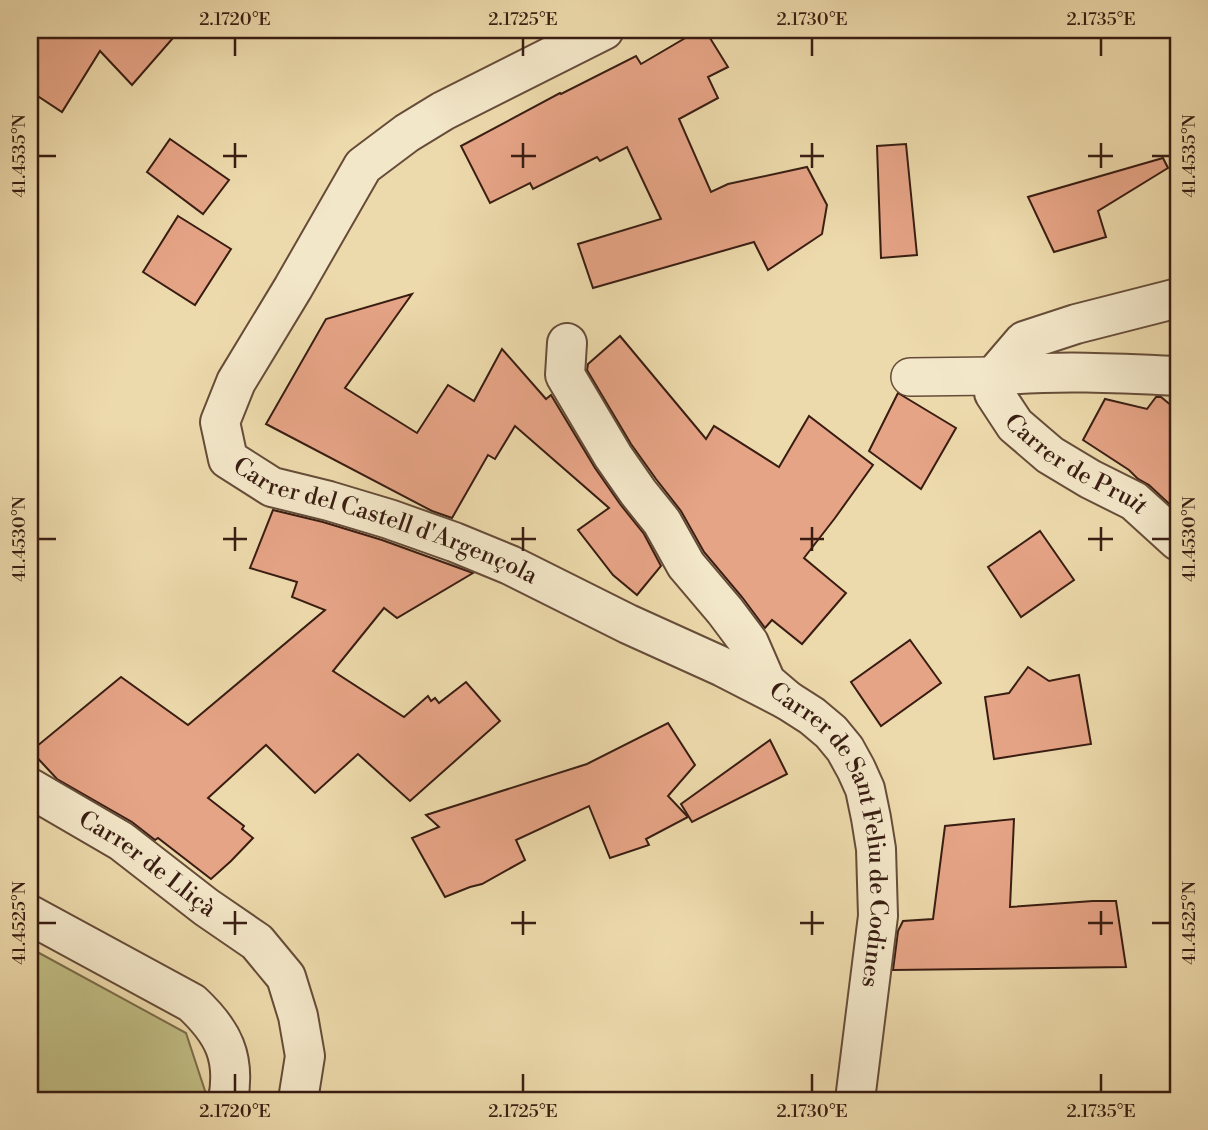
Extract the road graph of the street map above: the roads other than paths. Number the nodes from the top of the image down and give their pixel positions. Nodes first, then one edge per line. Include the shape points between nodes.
1 (604, 30) edge
2 (1178, 298) edge
3 (567, 343) dead end
4 (994, 376) junction
5 (1178, 376) edge
6 (910, 377) dead end
7 (1178, 541) edge
8 (787, 700) junction
9 (30, 788) edge
10 (30, 915) edge
11 (228, 1100) edge
12 (298, 1100) edge
13 (855, 1100) edge

1 - 8 street, Carrer del Castell d'Argençola via 443,111 363,166 236,382 220,422 228,459 272,487 389,519 510,565
2 - 4 street via 1024,341
3 - 8 street, Carrer de Sant Feliu de Codines via 565,375 606,444 662,522 686,565 748,643 766,682
4 - 5 street
4 - 6 street
4 - 7 street, Carrer de Pruit via 994,393 1015,425 1050,455 1133,501
8 - 13 street, Carrer de Sant Feliu de Codines via 831,732 845,749 872,818 878,916
9 - 12 street, Carrer de Lliçà via 121,841 257,942 286,977 298,1016 305,1056
10 - 11 street via 192,1003 209,1019 228,1055

